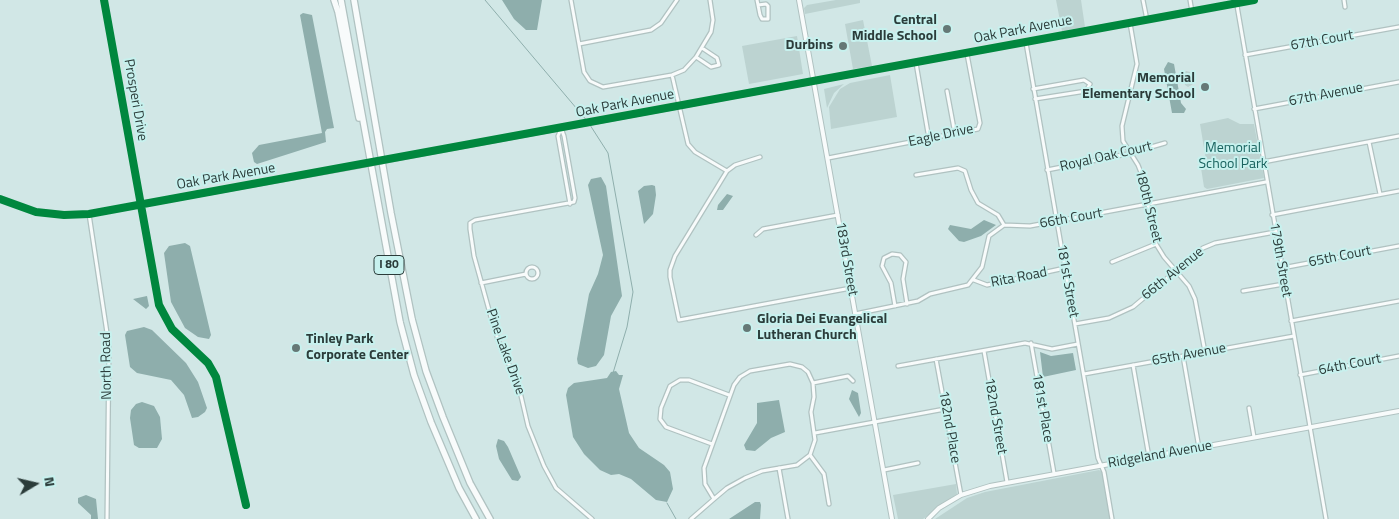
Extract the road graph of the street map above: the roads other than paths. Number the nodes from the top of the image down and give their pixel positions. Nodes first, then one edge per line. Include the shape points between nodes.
1 (104, 0) edge
2 (334, 0) edge
3 (341, 0) edge
4 (356, 0) edge
5 (571, 0) edge
6 (677, 0) edge
7 (710, 0) edge
8 (758, 0) edge
9 (799, 0) edge
10 (1143, 0) edge
11 (1190, 0) edge
12 (1254, 0) edge
13 (1344, 0) edge
14 (1236, 2) edge
15 (758, 5) junction
16 (1345, 7) dead end
17 (1192, 12) junction
18 (1147, 20) junction
19 (1130, 23) junction
20 (1399, 27) edge
21 (1026, 43) junction
22 (579, 44) junction
23 (702, 48) junction
24 (967, 54) junction
25 (1244, 55) junction
26 (696, 57) junction
27 (916, 63) junction
28 (672, 75) junction
29 (814, 82) junction
30 (1399, 82) edge
31 (1034, 89) junction
32 (947, 91) dead end
33 (1035, 99) junction
34 (680, 106) junction
35 (1254, 109) junction
36 (561, 128) junction
37 (955, 134) junction
38 (1399, 136) edge
39 (929, 139) junction
40 (1369, 142) junction
41 (1164, 143) dead end
42 (1131, 153) junction
43 (369, 156) junction
44 (760, 157) dead end
45 (828, 158) junction
46 (1263, 162) junction
47 (1047, 170) junction
48 (727, 171) junction
49 (916, 175) dead end
50 (1266, 182) junction
51 (1399, 191) edge
52 (1380, 194) junction
53 (0, 199) edge
54 (570, 204) junction
55 (141, 205) junction
56 (1148, 205) junction
57 (88, 214) junction
58 (838, 215) junction
59 (1272, 215) junction
60 (1056, 221) junction
61 (1004, 225) junction
62 (1275, 232) junction
63 (756, 235) dead end
64 (1156, 244) junction
65 (1399, 246) edge
66 (1112, 262) dead end
67 (1065, 268) junction
68 (1282, 268) junction
69 (1175, 270) junction
70 (526, 274) dead end
71 (974, 280) junction
72 (481, 283) junction
73 (1284, 284) junction
74 (851, 288) junction
75 (1244, 291) dead end
76 (1399, 301) edge
77 (907, 304) junction
78 (895, 306) junction
79 (855, 314) junction
80 (1291, 321) junction
81 (1075, 324) junction
82 (1294, 336) junction
83 (1031, 343) junction
84 (1079, 344) junction
85 (984, 351) junction
86 (1205, 352) junction
87 (1183, 356) junction
88 (1399, 356) edge
89 (936, 359) junction
90 (1133, 365) junction
91 (898, 366) dead end
92 (1084, 374) junction
93 (1300, 375) junction
94 (853, 381) dead end
95 (812, 383) junction
96 (729, 395) junction
97 (1249, 408) dead end
98 (945, 409) junction
99 (1399, 411) edge
100 (875, 422) junction
101 (1309, 428) junction
102 (815, 433) junction
103 (1254, 438) junction
104 (712, 444) junction
105 (1199, 448) junction
106 (810, 455) junction
107 (1149, 457) junction
108 (918, 463) dead end
109 (1102, 466) junction
110 (779, 468) junction
111 (884, 470) junction
112 (1054, 473) junction
113 (1008, 482) junction
114 (961, 496) junction
115 (714, 499) junction
116 (829, 504) dead end
117 (246, 506) dead end
118 (107, 519) edge
119 (476, 519) edge
120 (490, 519) edge
121 (592, 519) edge
122 (691, 519) edge
123 (788, 519) edge
124 (892, 519) edge
125 (928, 519) edge
126 (1112, 519) edge
127 (1326, 519) edge

1 - 55 street, Prosperi Drive
2 - 43 highway
3 - 43 highway, I 80
4 - 120 highway, I 80 via 400,264 426,371 470,483
5 - 22 street
6 - 22 street via 661,23 651,30
7 - 23 street via 713,27
8 - 15 street
9 - 29 street, 183rd Street
10 - 18 street
11 - 17 street
12 - 14 street, Oak Park Avenue
13 - 16 street
14 - 17 street, Oak Park Avenue
14 - 25 street, 179th Street
15 - 15 street via 762,19 768,19 768,6
17 - 18 street, Oak Park Avenue
18 - 19 street, Oak Park Avenue
19 - 21 street, Oak Park Avenue
19 - 42 street, 180th Street via 1136,70 1122,128 1123,140
20 - 25 street, 67th Court
21 - 24 street, Oak Park Avenue
21 - 31 street, 181st Street
22 - 28 street via 585,75 593,84 603,87
23 - 26 street
23 - 26 street via 719,60 718,67 711,67
24 - 27 street, Oak Park Avenue
24 - 37 street, Eagle Drive via 980,125 976,130
25 - 35 street, 179th Street
26 - 28 street via 684,70
27 - 29 street, Oak Park Avenue
27 - 39 street
28 - 34 street
29 - 34 street, Oak Park Avenue
29 - 45 street, 183rd Street
30 - 35 street, 67th Avenue
31 - 33 street, 181st Street
31 - 33 street via 1084,80 1090,84 1086,91
32 - 37 street
33 - 47 street, 181st Street
34 - 36 street, Oak Park Avenue
34 - 48 street via 688,144 695,152
35 - 46 street, 179th Street
36 - 54 street via 558,136
36 - 54 street via 575,198
36 - 55 street, Oak Park Avenue, bridge
37 - 39 street, Eagle Drive
38 - 40 street
39 - 45 street, Eagle Drive
40 - 46 street
40 - 52 street
41 - 42 street, Royal Oak Court
42 - 47 street, Royal Oak Court
42 - 56 street, 180th Street via 1141,174
43 - 119 highway, I 80 via 400,322 414,374 459,488
44 - 48 street
45 - 58 street, 183rd Street
46 - 50 street, 179th Street
47 - 60 street, 181st Street
48 - 74 street via 672,262 670,277 679,320
49 - 61 street via 958,168 964,171 978,202 998,215
50 - 56 street, 66th Court
50 - 59 street, 179th Street
51 - 52 street
52 - 59 street
53 - 57 street, Oak Park Avenue via 36,212
54 - 72 street, Pine Lake Drive via 474,220 470,224
55 - 57 street, Oak Park Avenue
55 - 117 street via 159,305 172,329 208,363 216,377
56 - 60 street, 66th Court
56 - 64 street, 180th Street
57 - 118 street, North Road via 109,346
58 - 63 street via 763,229
58 - 74 street, 183rd Street
59 - 62 street, 179th Street
60 - 61 street, 66th Court via 1030,226
60 - 67 street, 181st Street
61 - 71 street via 989,236 982,267
62 - 68 street, 179th Street
62 - 69 street, 66th Avenue via 1212,244 1196,252
64 - 66 street
64 - 69 street, 180th Street
65 - 68 street, 65th Court
67 - 71 street, Rita Road via 988,284
67 - 81 street, 181st Street
68 - 73 street, 179th Street
69 - 81 street, 66th Avenue via 1122,314
69 - 86 street, 180th Street via 1196,299
70 - 72 street
71 - 77 street via 962,288 930,294
72 - 121 street, Pine Lake Drive via 501,348 518,382 528,426 544,466 556,488
73 - 75 street
73 - 80 street, 179th Street
74 - 79 street, 183rd Street
76 - 80 street
77 - 78 street
77 - 78 street via 903,279 906,262 900,255 892,254 884,258 882,266 891,283
78 - 79 street
79 - 100 street, 183rd Street
80 - 82 street, 179th Street
81 - 84 street, 181st Street
82 - 86 street, 65th Avenue
82 - 93 street, 179th Street
83 - 84 street via 1052,349
83 - 85 street
83 - 112 street, 181st Place
84 - 92 street, 181st Street
85 - 89 street
85 - 113 street, 182nd Street
86 - 87 street, 65th Avenue
87 - 90 street, 65th Avenue
87 - 105 street
88 - 93 street, 64th Court
89 - 91 street
89 - 98 street, 182nd Place
90 - 92 street, 65th Avenue
90 - 107 street
92 - 109 street, 181st Street
93 - 101 street, 179th Street
94 - 95 street via 848,376
95 - 96 street via 805,369 787,364 745,373
95 - 102 street via 811,412
96 - 104 street
96 - 104 street via 682,379 670,386 661,408 660,419 668,428
97 - 103 street
98 - 100 street
98 - 114 street, 182nd Place
99 - 101 street, Ridgeland Avenue
100 - 102 street
100 - 111 street, 183rd Street
101 - 103 street, Ridgeland Avenue
101 - 127 street, 179th Street
102 - 106 street
103 - 105 street, Ridgeland Avenue
104 - 115 street via 703,477
105 - 107 street, Ridgeland Avenue
106 - 110 street via 799,464
106 - 116 street via 824,474
107 - 109 street, Ridgeland Avenue
108 - 111 street
109 - 112 street, Ridgeland Avenue
109 - 126 street, 181st Street
110 - 115 street via 745,478
110 - 123 street
111 - 124 street, 183rd Street
112 - 113 street, Ridgeland Avenue
113 - 114 street, Ridgeland Avenue
114 - 125 street, Ridgeland Avenue
115 - 122 street

